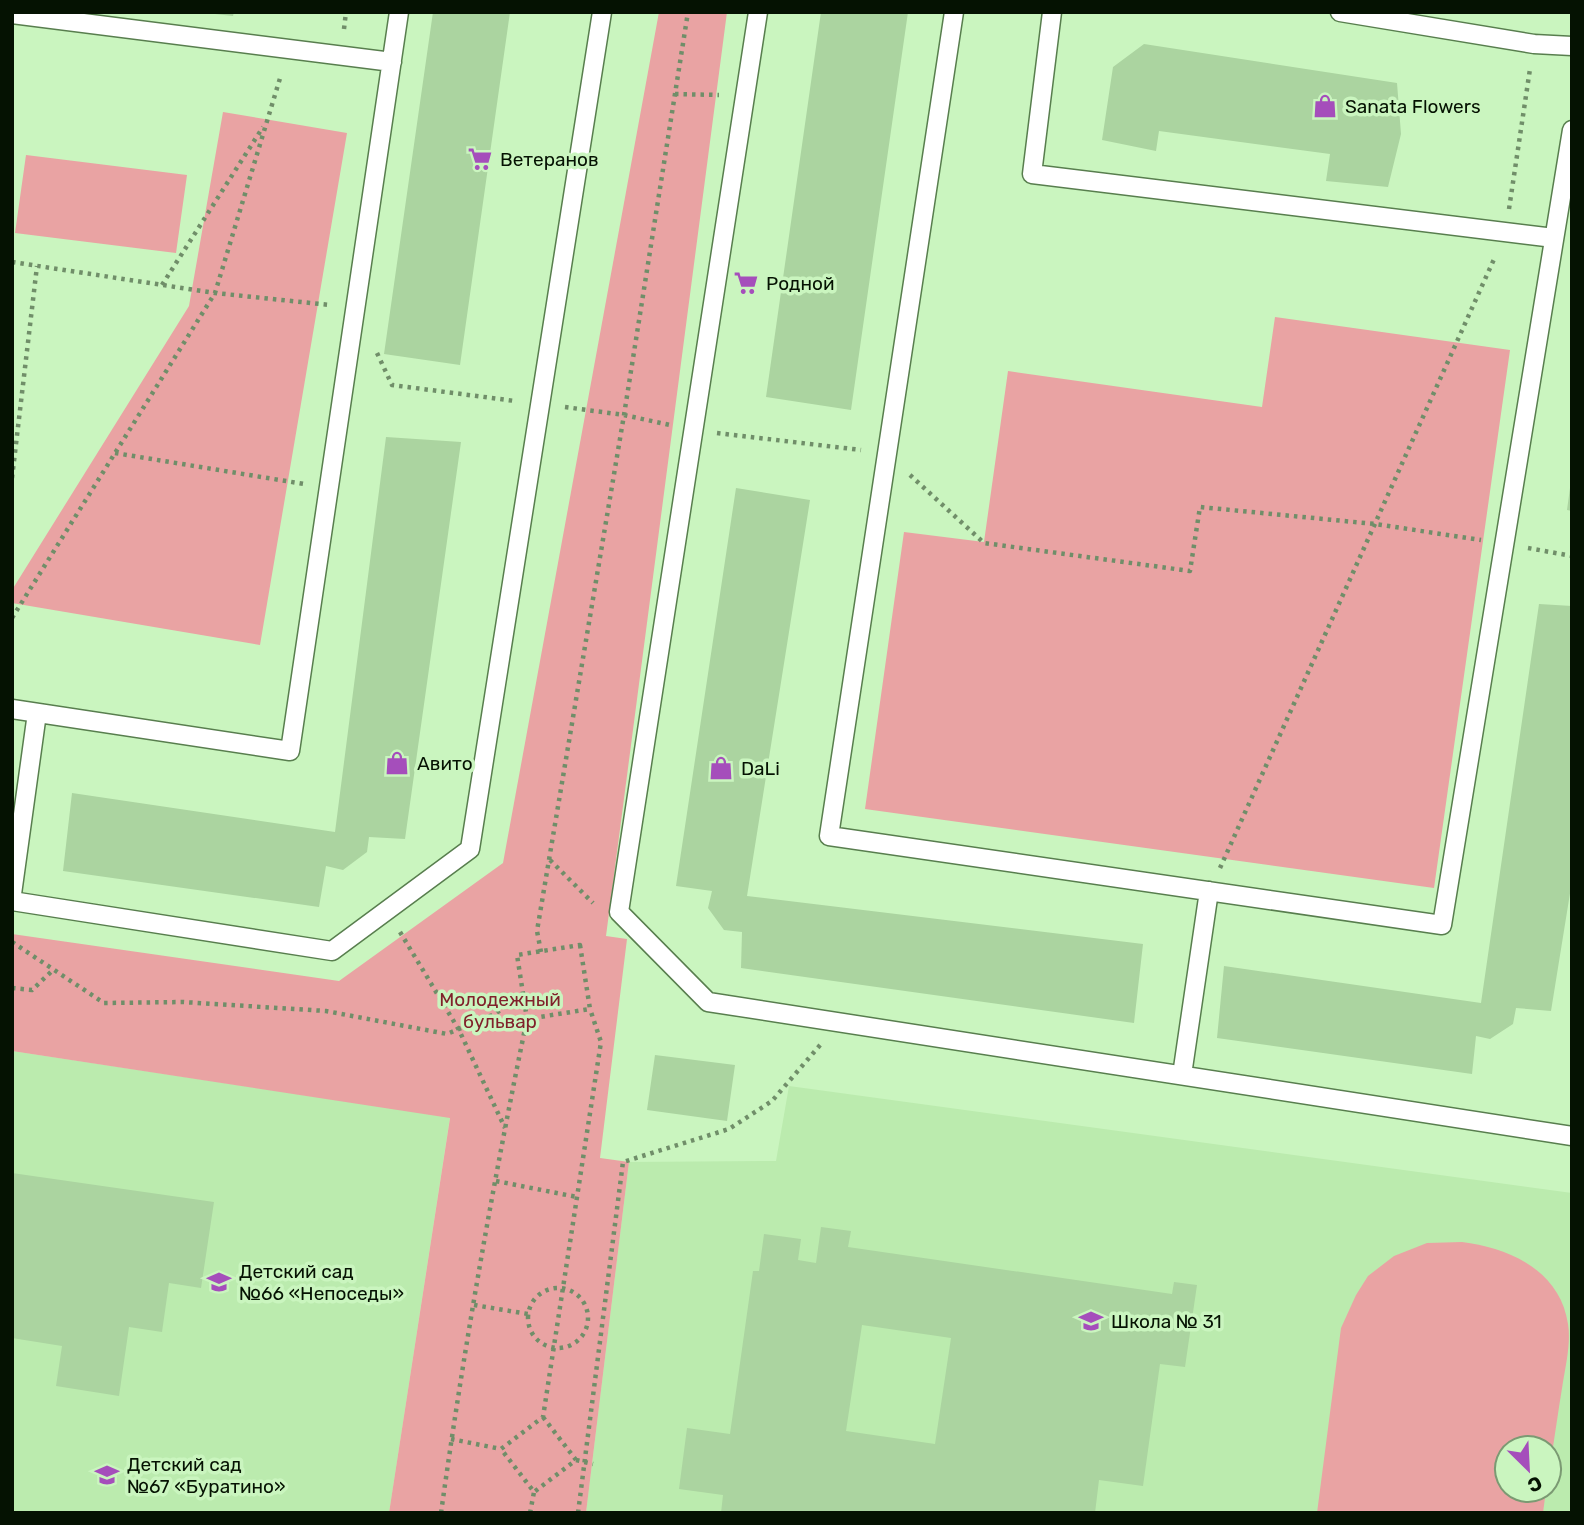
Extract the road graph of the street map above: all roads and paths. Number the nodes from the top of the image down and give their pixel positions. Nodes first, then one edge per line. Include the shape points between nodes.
1 (346, 12) edge
2 (399, 12) edge
3 (602, 12) edge
4 (688, 12) edge
5 (758, 12) edge
6 (954, 12) edge
7 (1052, 12) edge
8 (1340, 12) edge
9 (12, 14) edge
10 (333, 34) dead end
11 (1534, 44) junction
12 (1572, 46) edge
13 (289, 49) junction
14 (392, 62) junction
15 (746, 85) junction
16 (675, 94) junction
17 (267, 120) junction
18 (1572, 130) edge
19 (1506, 232) junction
20 (1554, 237) junction
21 (12, 262) edge
22 (37, 266) junction
23 (162, 285) junction
24 (215, 293) junction
25 (355, 308) junction
26 (376, 352) dead end
27 (540, 404) junction
28 (624, 415) junction
29 (693, 430) junction
30 (115, 453) junction
31 (887, 453) junction
32 (12, 478) edge
33 (328, 488) junction
34 (1375, 524) junction
35 (1504, 544) junction
36 (1572, 556) edge
37 (12, 618) edge
38 (12, 709) edge
39 (37, 713) junction
40 (1209, 891) junction
41 (12, 894) edge
42 (12, 901) edge
43 (387, 910) junction
44 (12, 942) edge
45 (541, 952) junction
46 (54, 969) junction
47 (12, 988) edge
48 (523, 993) junction
49 (590, 1009) junction
50 (527, 1019) junction
51 (840, 1023) junction
52 (459, 1030) junction
53 (1182, 1075) junction
54 (505, 1128) junction
55 (1572, 1136) edge
56 (496, 1181) junction
57 (577, 1197) junction
58 (562, 1287) junction
59 (474, 1305) junction
60 (528, 1314) junction
61 (555, 1348) junction
62 (543, 1417) junction
63 (451, 1439) junction
64 (501, 1449) junction
65 (576, 1460) junction
66 (585, 1462) junction
67 (593, 1464) dead end
68 (534, 1492) junction
69 (441, 1513) edge
70 (530, 1513) edge
71 (578, 1513) edge

1 - 10 path via 344,30
2 - 14 lane
3 - 27 lane
4 - 16 path
5 - 15 lane
6 - 31 lane
7 - 19 lane via 1032,174
8 - 11 lane
9 - 13 lane
11 - 12 lane
11 - 19 path
13 - 14 lane
13 - 17 path
14 - 25 lane
15 - 16 path via 716,97
15 - 29 lane
16 - 28 path
17 - 23 path
17 - 24 path
18 - 20 lane
19 - 20 lane
19 - 34 path
20 - 35 lane
21 - 22 path
22 - 23 path
22 - 32 path
23 - 24 path
24 - 25 path
24 - 30 path
25 - 33 lane
26 - 27 path via 392,385
27 - 28 path
27 - 43 lane via 470,849
28 - 29 path
28 - 45 path via 537,931
29 - 31 path
29 - 51 lane via 619,912 708,1002
30 - 33 path
30 - 37 path
31 - 34 path via 984,543 1190,571 1200,507
31 - 40 lane via 829,836
33 - 39 lane via 290,751
34 - 35 path
34 - 40 path
35 - 36 path
35 - 40 lane via 1442,925
38 - 39 lane
39 - 41 lane
40 - 53 lane
42 - 43 lane via 332,951
43 - 52 path
44 - 46 path
45 - 48 path via 517,955
45 - 49 path via 580,945
46 - 47 path via 32,990
46 - 52 path via 104,1003 183,1002 326,1011 432,1033
48 - 50 path
48 - 52 path via 495,1014
49 - 50 path
49 - 57 path via 601,1042
50 - 54 path
51 - 53 lane
51 - 66 path via 772,1101 729,1129 623,1162
52 - 54 path
53 - 55 lane
54 - 56 path
56 - 57 path
56 - 59 path
57 - 58 path
58 - 60 path via 540,1294 531,1302
58 - 61 path
58 - 61 path via 580,1297 588,1316 579,1339
59 - 60 path
59 - 63 path
60 - 61 path via 534,1336
61 - 62 path
62 - 64 path
62 - 65 path
63 - 64 path
63 - 69 path
64 - 68 path
65 - 66 path
65 - 68 path
66 - 67 path
66 - 71 path
68 - 70 path

